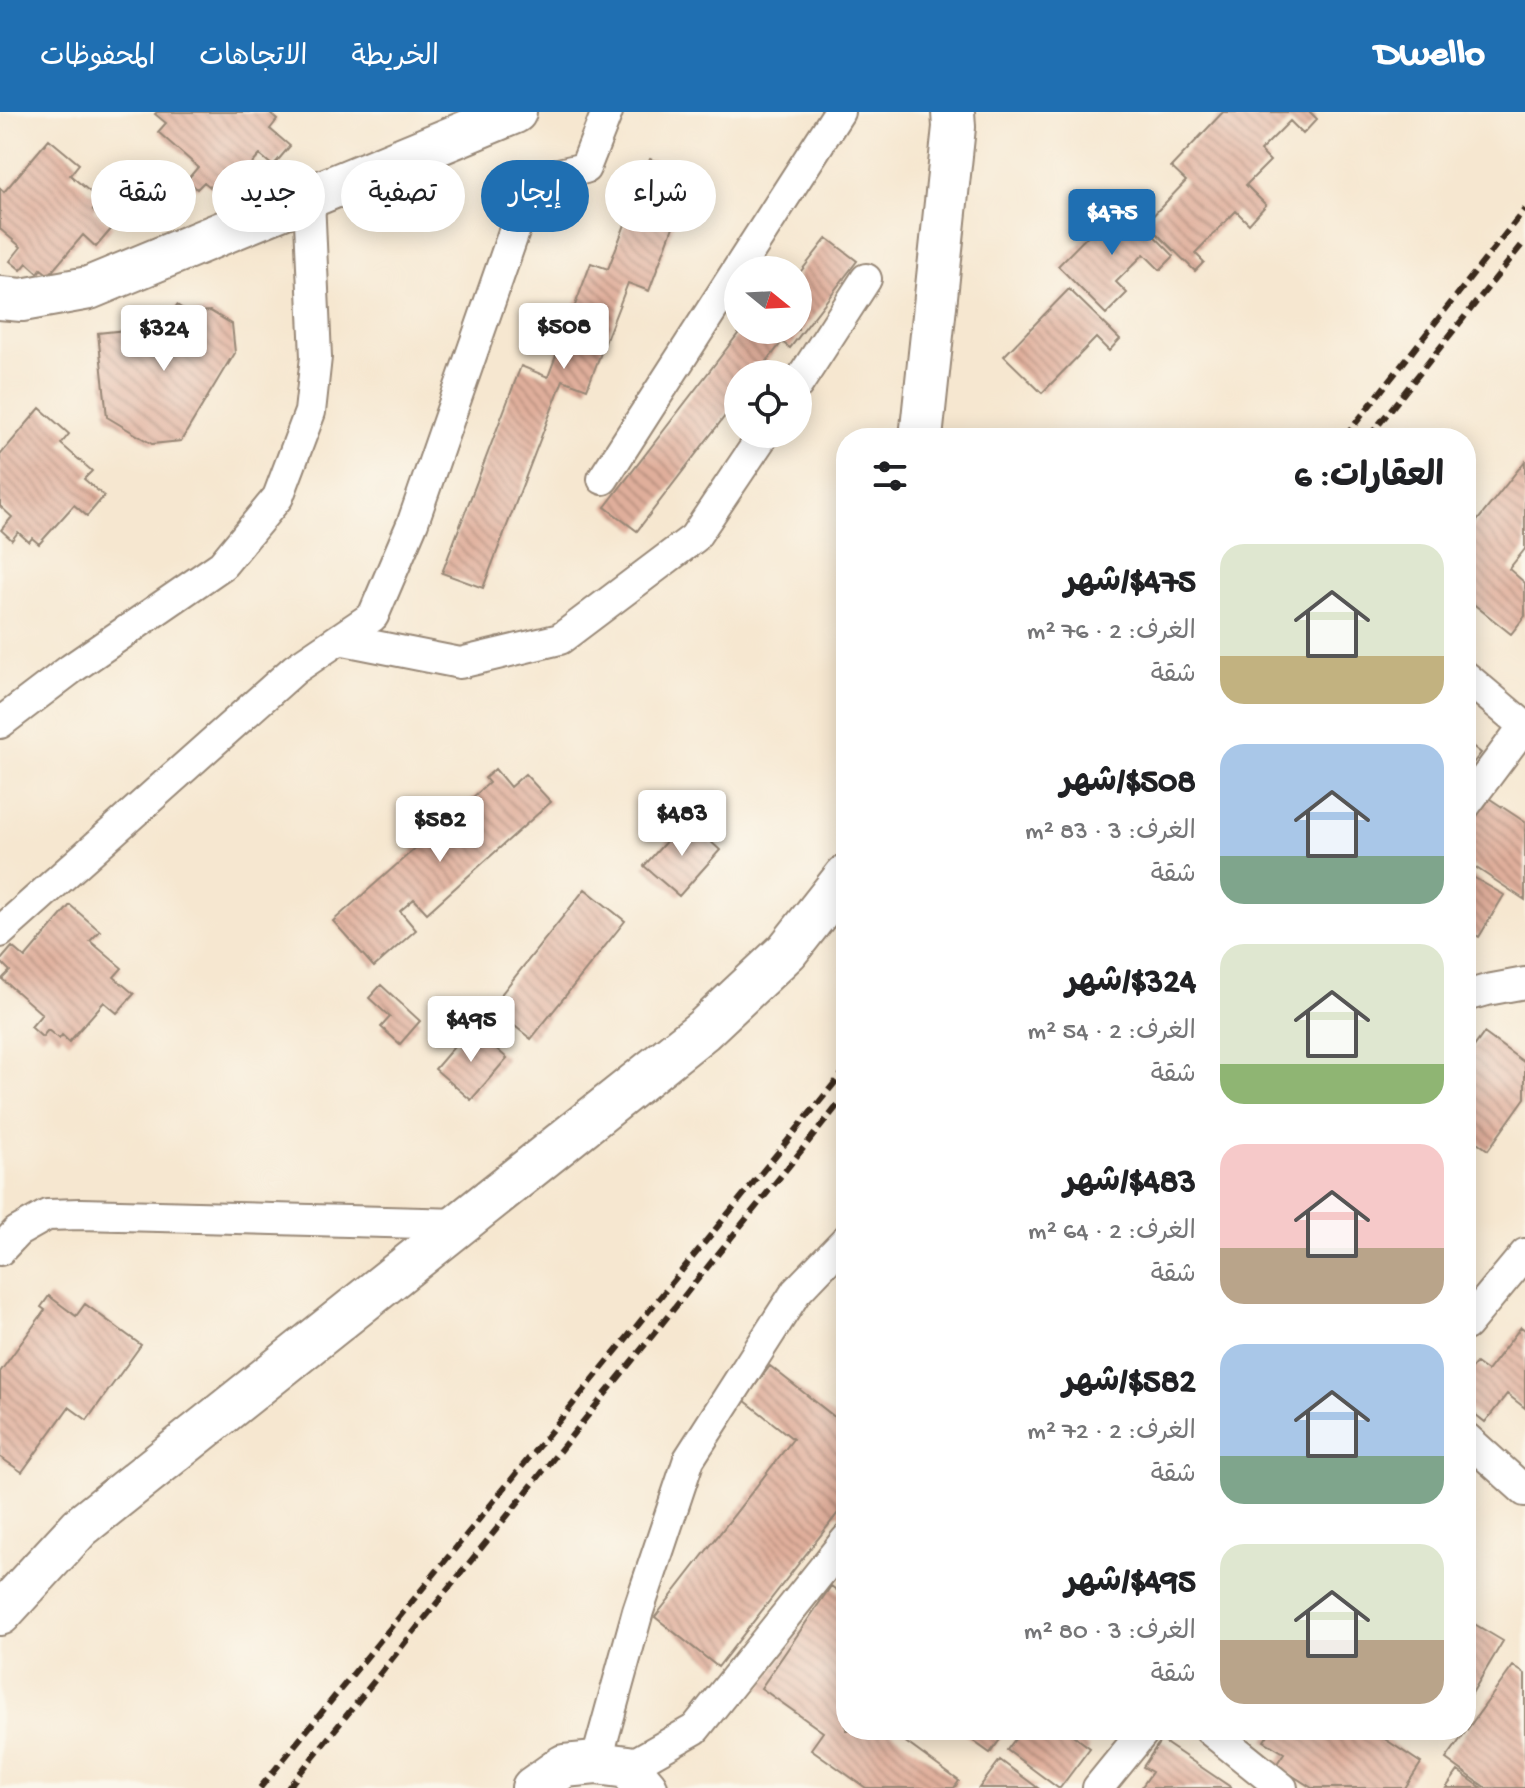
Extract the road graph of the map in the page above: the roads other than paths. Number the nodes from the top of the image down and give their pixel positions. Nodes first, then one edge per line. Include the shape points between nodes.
1 (515, 112) edge
2 (607, 112) edge
3 (839, 112) edge
4 (953, 112) edge
5 (325, 192) edge
6 (227, 232) edge
7 (310, 232) edge
8 (866, 279) dead end
9 (0, 298) edge
10 (812, 362) edge
11 (922, 428) edge
12 (755, 448) edge
13 (603, 479) dead end
14 (339, 639) junction
15 (1476, 685) edge
16 (0, 723) edge
17 (1524, 725) edge
18 (1476, 790) edge
19 (836, 889) edge
20 (0, 932) edge
21 (1525, 983) edge
22 (1476, 993) edge
23 (460, 1224) junction
24 (0, 1250) edge
25 (836, 1250) edge
26 (1525, 1254) edge
27 (1476, 1313) edge
28 (1476, 1447) edge
29 (1525, 1491) edge
30 (836, 1553) edge
31 (0, 1614) edge
32 (1137, 1740) edge
33 (1222, 1740) edge
34 (624, 1773) edge
35 (533, 1788) edge
36 (1098, 1788) edge
37 (1282, 1788) edge

1 - 5 street
2 - 14 street via 585,168 532,180 407,536 373,616
3 - 13 street
4 - 11 street
6 - 9 street via 89,288 22,300
7 - 16 street via 316,357 310,412 278,497 222,565
8 - 10 street
12 - 14 street via 694,538 560,639 460,663
14 - 20 street via 295,669
15 - 17 street
17 - 18 street
19 - 23 street via 787,951 703,1030
21 - 22 street
23 - 24 street via 47,1215 17,1232
23 - 31 street via 80,1527
25 - 34 street via 796,1292 689,1459 638,1611
26 - 27 street
28 - 29 street
30 - 34 street via 695,1729
32 - 36 street
33 - 37 street
34 - 35 street via 564,1766

